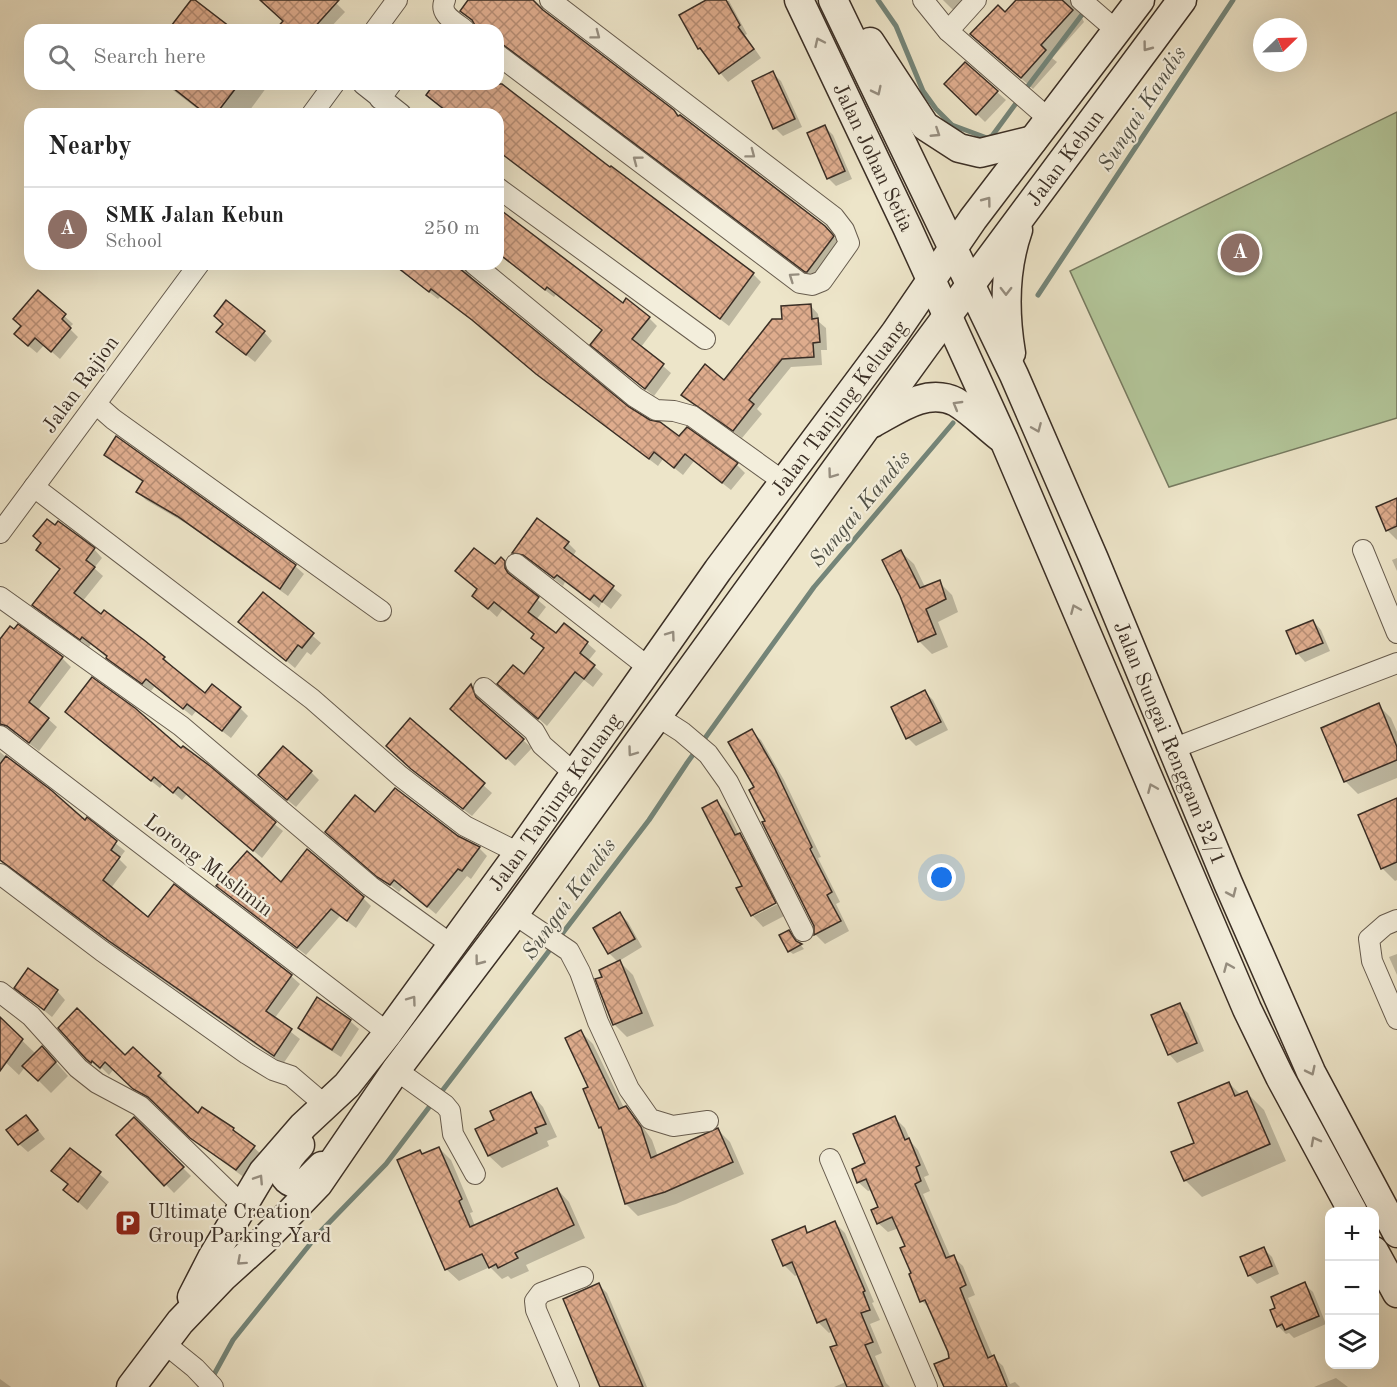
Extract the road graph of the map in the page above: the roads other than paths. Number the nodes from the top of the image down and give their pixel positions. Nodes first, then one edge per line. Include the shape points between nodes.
1 (397, 0) edge
2 (445, 0) edge
3 (550, 0) edge
4 (799, 0) edge
5 (833, 0) edge
6 (842, 0) edge
7 (923, 0) edge
8 (976, 0) edge
9 (1081, 0) edge
10 (1140, 0) edge
11 (1182, 0) edge
12 (379, 24) edge
13 (457, 24) edge
14 (948, 31) junction
15 (1117, 31) junction
16 (504, 60) edge
17 (330, 90) edge
18 (386, 91) edge
19 (316, 108) edge
20 (397, 108) edge
21 (1041, 130) junction
22 (504, 192) edge
23 (1023, 214) junction
24 (953, 249) junction
25 (195, 270) edge
26 (481, 270) edge
27 (931, 279) junction
28 (970, 284) junction
29 (947, 315) junction
30 (705, 339) dead end
31 (1014, 375) junction
32 (96, 404) junction
33 (866, 427) junction
34 (1004, 440) junction
35 (784, 482) junction
36 (34, 487) junction
37 (0, 533) edge
38 (1363, 550) dead end
39 (516, 564) dead end
40 (0, 597) edge
41 (381, 611) dead end
42 (1397, 633) edge
43 (1397, 663) edge
44 (648, 667) junction
45 (483, 688) dead end
46 (657, 716) junction
47 (0, 736) edge
48 (1172, 749) junction
49 (574, 773) junction
50 (519, 853) junction
51 (0, 874) edge
52 (522, 918) junction
53 (1397, 920) edge
54 (803, 931) dead end
55 (452, 945) junction
56 (0, 992) edge
57 (1397, 1019) edge
58 (388, 1033) junction
59 (407, 1078) junction
60 (325, 1105) junction
61 (708, 1121) dead end
62 (358, 1127) junction
63 (830, 1159) dead end
64 (1364, 1171) junction
65 (475, 1174) dead end
66 (1338, 1183) junction
67 (242, 1205) junction
68 (1350, 1207) edge
69 (1397, 1233) edge
70 (1379, 1260) edge
71 (582, 1277) dead end
72 (1397, 1293) edge
73 (172, 1333) junction
74 (131, 1387) edge
75 (213, 1387) edge
76 (569, 1387) edge
77 (927, 1387) edge

1 - 12 street
2 - 13 street via 442,9
3 -> 16 street via 834,216 849,243 822,281 812,285 800,283
27 -> 4 main road, Jalan Johan Setia
5 -> 24 main road, Jalan Johan Setia
6 -> 21 main road via 925,126 959,148 980,153
7 - 14 street
8 - 14 street
9 - 15 street
10 - 15 main road, Jalan Kebun
11 -> 23 main road, Jalan Kebun
14 - 21 street
15 - 21 main road, Jalan Kebun
17 - 19 street
18 - 20 street
24 -> 21 main road, Jalan Kebun
22 - 30 street
23 - 28 main road, Jalan Kebun
23 -> 31 main road via 1011,250 1006,286
24 - 27 main road, Jalan Kebun
24 - 28 main road, Jalan Sungai Renggam 32/1
25 - 32 street, Jalan Rajion
26 - 35 street via 635,397 656,410 692,416
27 - 29 main road, Jalan Johan Setia
27 - 35 main road, Jalan Tanjung Keluang
28 - 29 main road, Jalan Kebun
28 - 31 main road, Jalan Sungai Renggam 32/1
29 - 33 main road, Jalan Tanjung Keluang
29 - 34 main road, Jalan Sungai Renggam 32/1
31 -> 48 main road, Jalan Sungai Renggam 32/1
32 - 36 street, Jalan Rajion
32 - 41 street
34 -> 33 main road via 954,402 930,397
33 -> 46 main road, Jalan Tanjung Keluang
66 -> 34 main road, Jalan Sungai Renggam 32/1 via 1247,1009
44 -> 35 main road, Jalan Tanjung Keluang
36 - 37 street, Jalan Rajion
36 - 50 street via 312,699 400,776 465,826
38 - 42 street
39 - 44 street
40 - 55 street via 181,726 370,886
43 - 48 street
44 - 49 main road, Jalan Tanjung Keluang
45 - 49 street via 534,731 542,745
46 -> 52 main road, Jalan Tanjung Keluang
46 - 54 street via 708,754 728,782
47 - 58 street, Lorong Muslimin
48 -> 64 main road, Jalan Sungai Renggam 32/1 via 1307,1062
49 - 50 main road, Jalan Tanjung Keluang
50 - 55 main road, Jalan Tanjung Keluang
51 - 60 street via 218,1034 273,1070 291,1076
52 -> 59 main road, Jalan Tanjung Keluang
52 - 61 street via 569,951 629,1089 650,1119 673,1126
53 - 57 street via 1369,939 1372,961
58 -> 55 main road, Jalan Tanjung Keluang
56 - 67 street via 31,1017 78,1068 140,1106
58 - 60 main road, Jalan Tanjung Keluang via 347,1085
59 - 62 main road, Jalan Tanjung Keluang
59 - 65 street via 450,1111 453,1134
60 - 62 main road via 317,1127 287,1159 286,1180 292,1184 303,1185
67 -> 60 main road, Jalan Tanjung Keluang via 263,1172
62 -> 73 main road, Jalan Tanjung Keluang via 318,1184
63 - 77 street
64 - 66 main road
64 - 69 main road, Jalan Sungai Renggam 32/1
66 - 68 main road, Jalan Sungai Renggam 32/1
67 - 73 main road, Jalan Tanjung Keluang
70 - 72 main road
71 - 76 street via 541,1293 535,1301
73 - 74 main road, Jalan Tanjung Keluang
73 - 75 street

